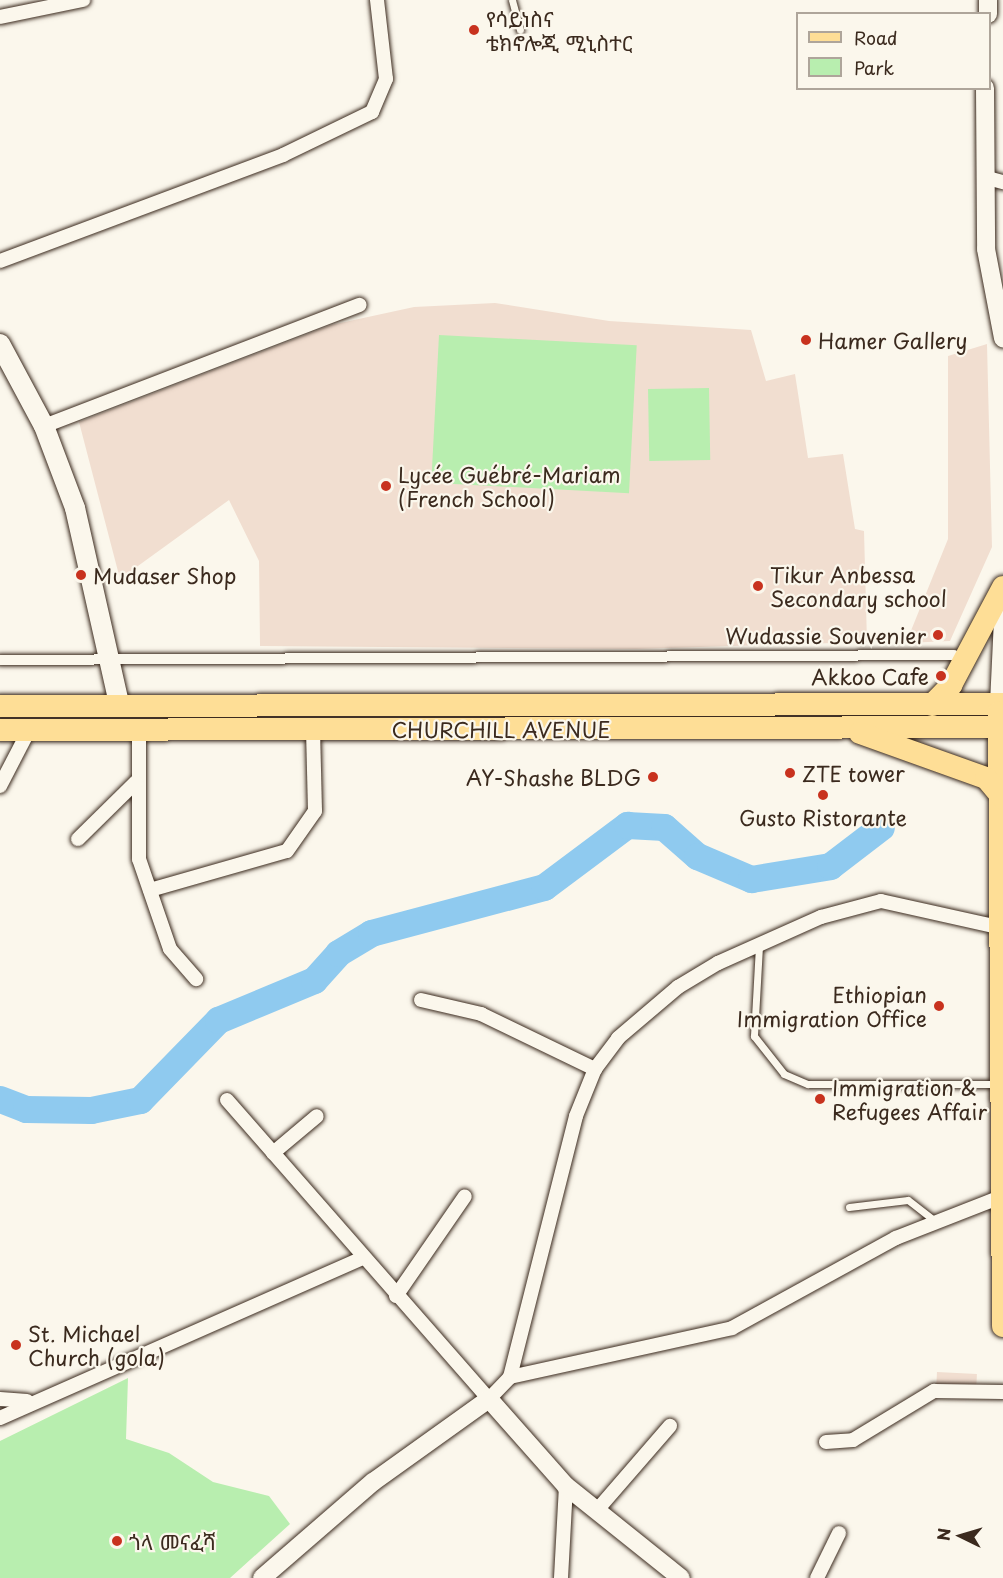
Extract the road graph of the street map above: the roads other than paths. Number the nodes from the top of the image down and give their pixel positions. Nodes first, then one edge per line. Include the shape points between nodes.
1 (83, 0) edge
2 (377, 0) edge
3 (512, 0) edge
4 (0, 17) edge
5 (520, 30) dead end
6 (985, 90) edge
7 (984, 177) junction
8 (1003, 182) edge
9 (0, 261) edge
10 (360, 305) dead end
11 (1003, 338) edge
12 (0, 344) edge
13 (44, 426) junction
14 (1003, 587) edge
15 (1003, 619) edge
16 (954, 656) dead end
17 (0, 660) edge
18 (111, 661) junction
19 (1001, 704) edge
20 (932, 705) junction
21 (0, 706) edge
22 (120, 707) junction
23 (845, 727) junction
24 (1002, 727) edge
25 (0, 730) edge
26 (29, 730) junction
27 (313, 730) junction
28 (139, 732) junction
29 (136, 782) junction
30 (0, 786) edge
31 (1003, 798) edge
32 (78, 839) dead end
33 (150, 890) junction
34 (1002, 928) edge
35 (760, 943) junction
36 (196, 979) dead end
37 (421, 1000) dead end
38 (595, 1069) junction
39 (1001, 1084) edge
40 (227, 1100) dead end
41 (317, 1116) dead end
42 (273, 1153) junction
43 (1002, 1155) edge
44 (465, 1196) dead end
45 (1001, 1196) edge
46 (849, 1207) dead end
47 (934, 1220) junction
48 (362, 1258) junction
49 (396, 1296) junction
50 (1003, 1326) edge
51 (510, 1377) junction
52 (1003, 1392) edge
53 (0, 1399) edge
54 (489, 1399) junction
55 (27, 1401) junction
56 (0, 1418) edge
57 (670, 1426) dead end
58 (826, 1442) dead end
59 (566, 1486) junction
60 (598, 1509) junction
61 (839, 1533) dead end
62 (271, 1575) edge
63 (561, 1578) edge
64 (681, 1578) edge
65 (817, 1578) edge

1 - 4 street
2 - 9 street via 386,79 372,112 283,155
3 - 5 lane
6 - 7 street
7 - 8 street
7 - 11 street via 986,249
10 - 13 street
12 - 13 main road
13 - 18 main road via 75,508
14 - 20 main road via 951,685
15 - 19 street
16 - 18 street
17 - 18 street
18 - 22 main road
19 - 20 main road, CHURCHILL AVENUE
19 - 24 main road
20 - 22 main road, CHURCHILL AVENUE
21 - 22 main road, CHURCHILL AVENUE
23 - 24 main road, CHURCHILL AVENUE
23 - 27 main road, CHURCHILL AVENUE
23 - 31 main road via 986,778
24 - 31 main road
25 - 26 main road, CHURCHILL AVENUE
26 - 28 main road, CHURCHILL AVENUE
26 - 30 street
27 - 28 main road, CHURCHILL AVENUE
27 - 33 street via 315,811 287,851
28 - 29 street
29 - 32 street
29 - 33 street via 135,842
31 - 34 main road
33 - 36 street via 170,949
34 - 35 street via 881,901
34 - 39 main road
35 - 38 street via 678,987 618,1038
35 - 39 lane via 754,1036 784,1074 808,1084
37 - 38 street via 481,1014
38 - 51 street via 560,1171
39 - 43 main road
40 - 42 street
41 - 42 street
42 - 48 street
43 - 45 main road
44 - 49 street
45 - 47 street
45 - 50 main road
46 - 47 lane via 908,1200
47 - 51 street via 732,1328
48 - 49 street
48 - 55 street
49 - 54 street
51 - 54 street
52 - 58 street via 934,1391 853,1440
53 - 55 street
54 - 59 street
54 - 62 street via 398,1462
55 - 56 street
57 - 60 street
59 - 60 street
59 - 63 street
60 - 64 street
61 - 65 street

